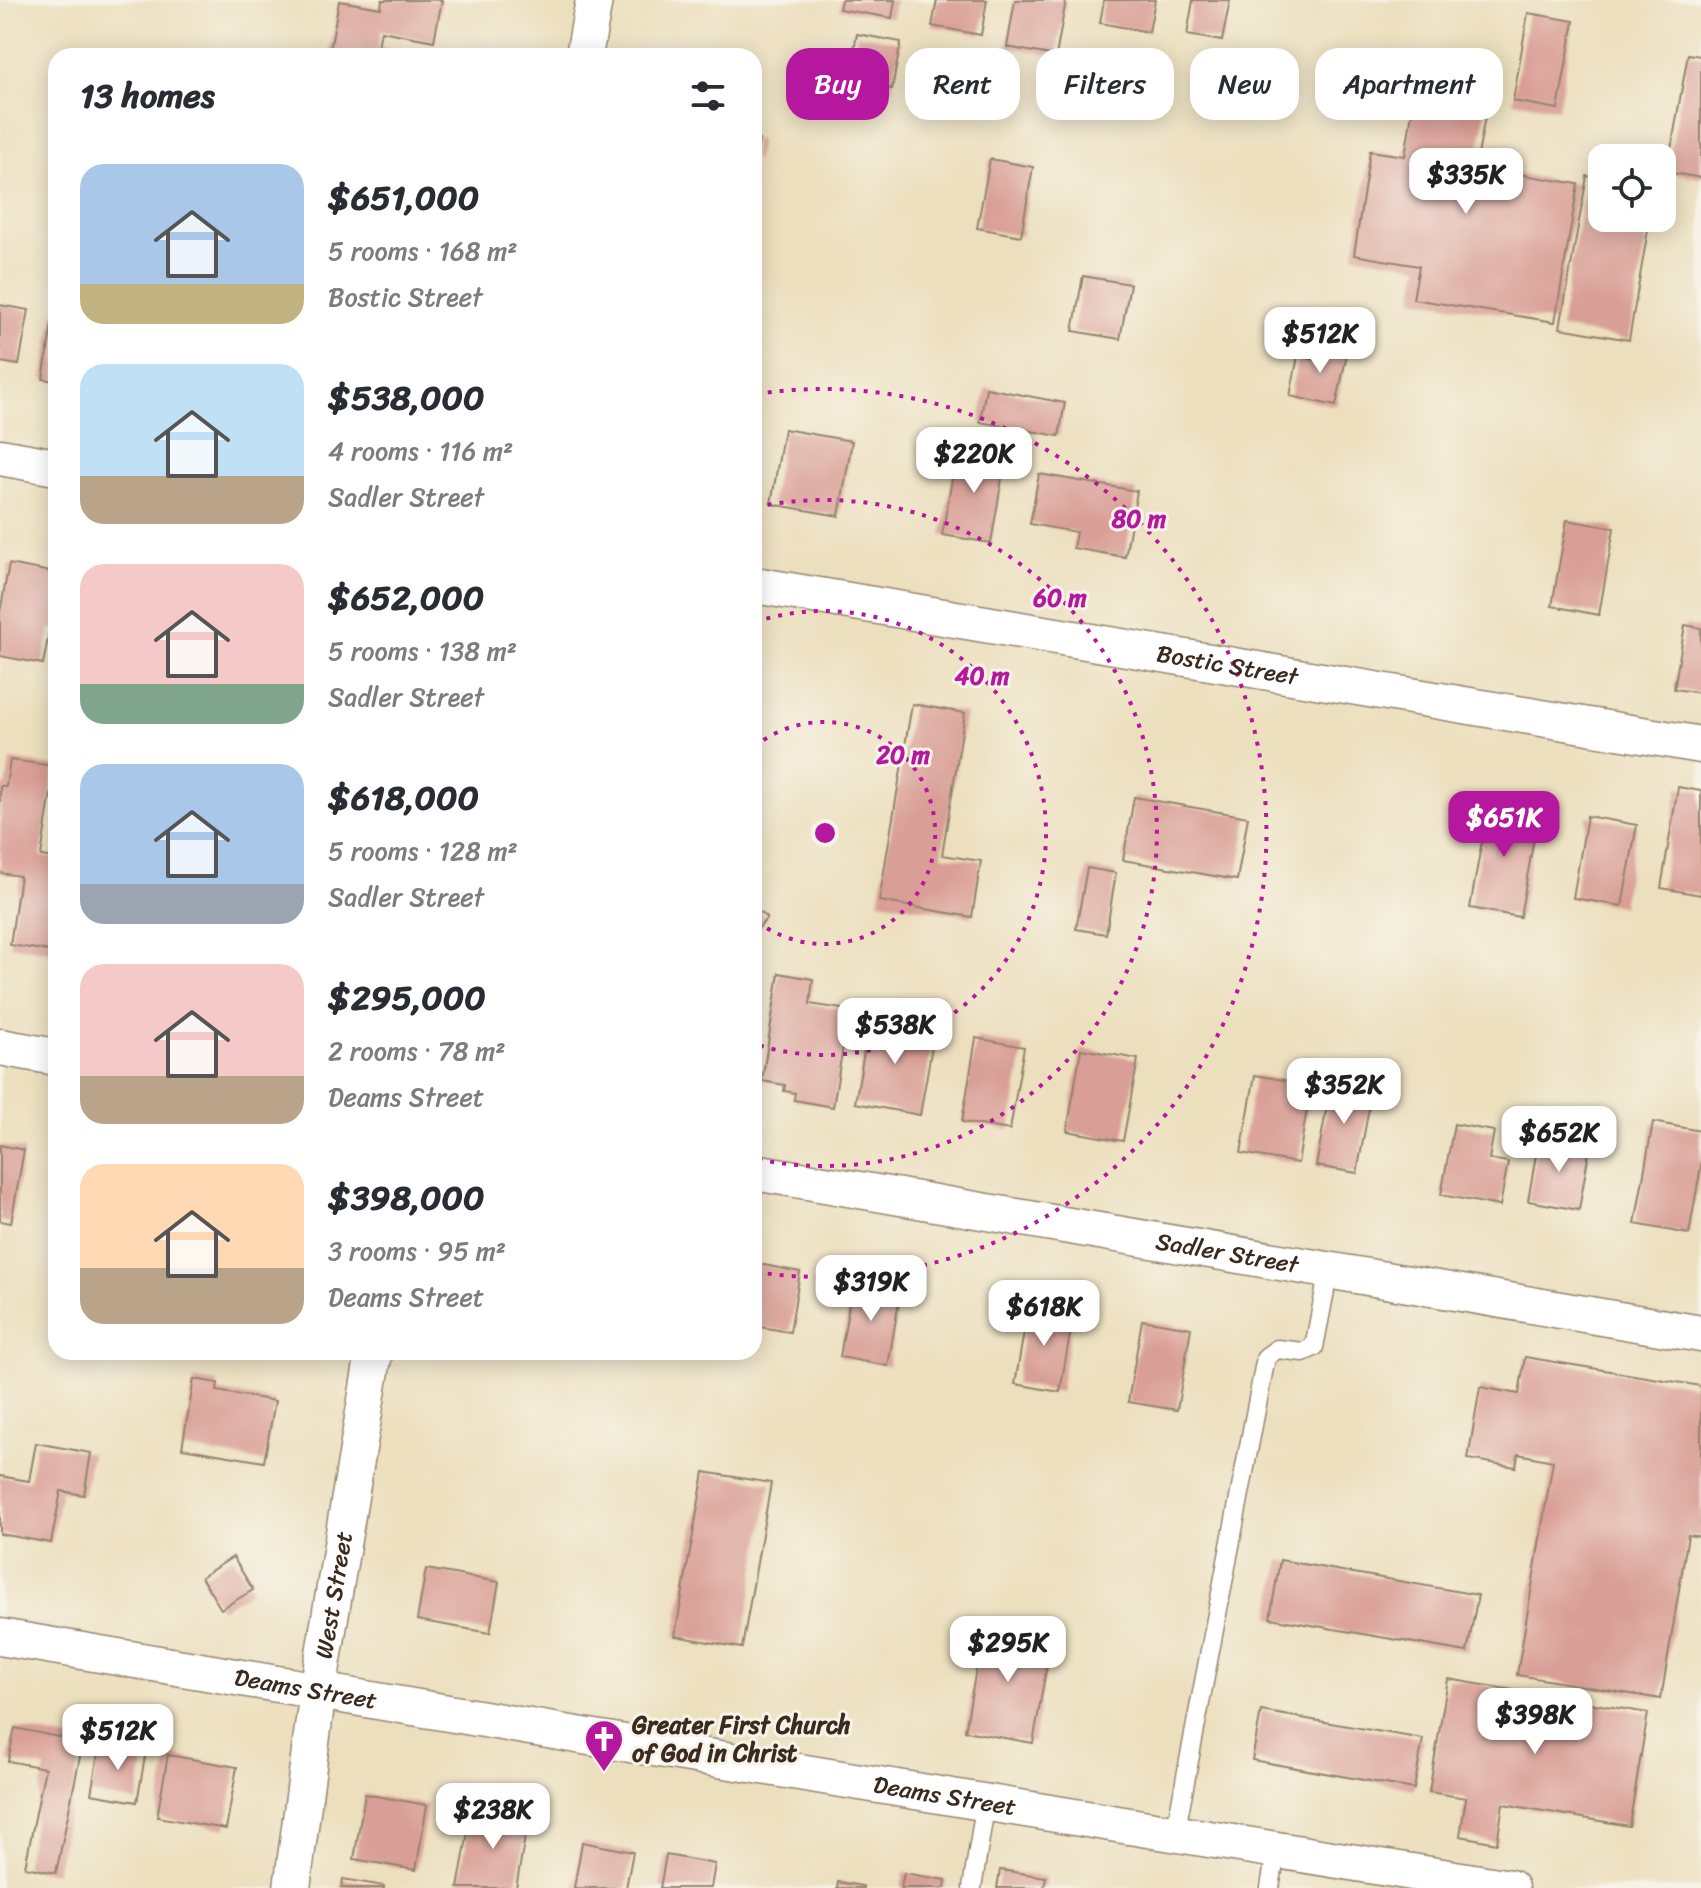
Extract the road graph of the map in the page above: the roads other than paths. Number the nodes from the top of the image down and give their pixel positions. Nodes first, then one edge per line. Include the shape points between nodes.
1 (594, 0) edge
2 (585, 48) edge
3 (0, 457) edge
4 (48, 466) edge
5 (762, 586) edge
6 (1701, 745) edge
7 (0, 1047) edge
8 (48, 1056) edge
9 (762, 1173) edge
10 (1329, 1270) junction
11 (1701, 1334) edge
12 (373, 1360) edge
13 (0, 1637) edge
14 (318, 1690) junction
15 (986, 1801) junction
16 (1175, 1834) junction
17 (1276, 1851) junction
18 (1436, 1882) edge
19 (292, 1888) edge
20 (972, 1888) edge
21 (1270, 1888) edge
22 (1510, 1888) edge

1 - 2 street
3 - 4 street
5 - 6 street, Bostic Street
7 - 8 street
9 - 10 street, Sadler Street
10 - 11 street, Sadler Street
10 - 16 lane via 1314,1347 1303,1352 1277,1349 1266,1357
12 - 14 street, West Street
13 - 14 street, Deams Street
14 - 15 street, Deams Street
14 - 19 street, West Street
15 - 16 street, Deams Street
15 - 20 lane
16 - 17 street, Deams Street
17 - 18 street, Deams Street
17 - 21 lane
18 - 22 street, Deams Street

